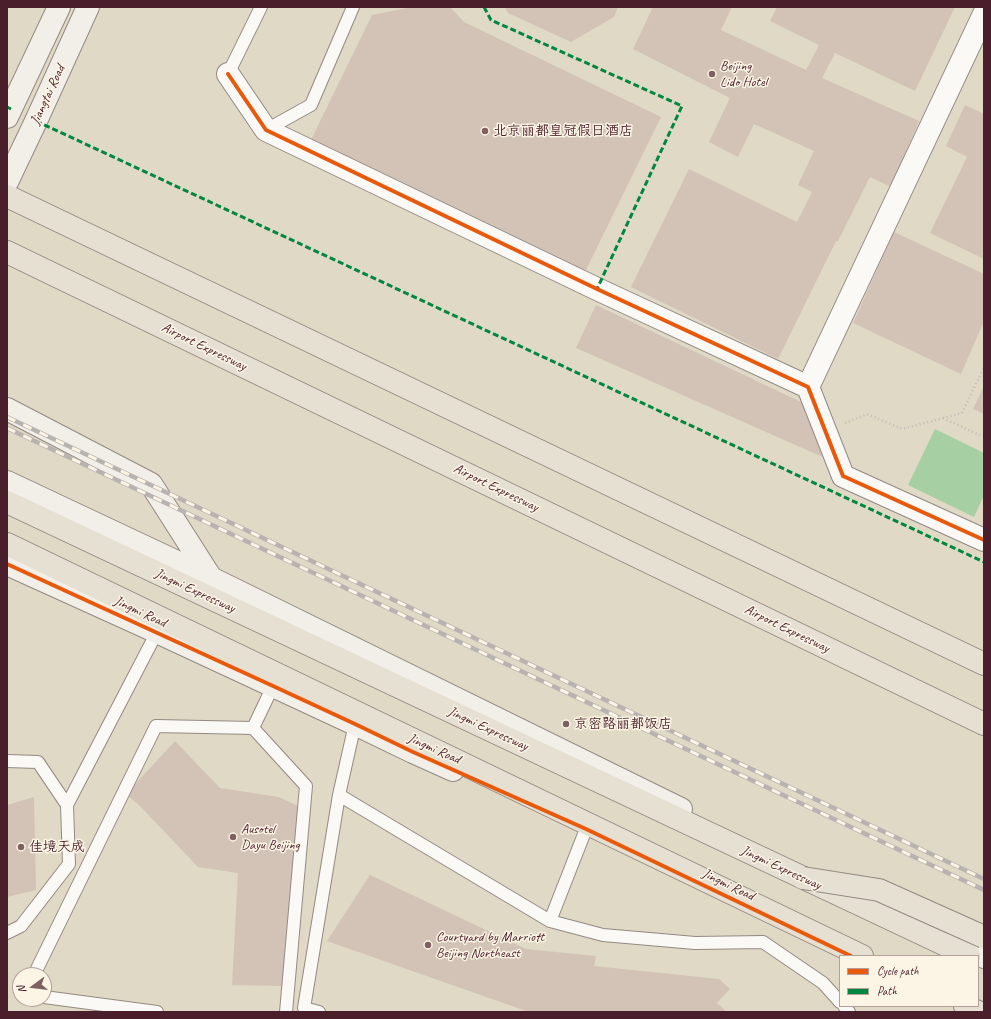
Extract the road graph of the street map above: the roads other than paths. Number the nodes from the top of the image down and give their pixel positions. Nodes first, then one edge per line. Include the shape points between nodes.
1 (59, 7) edge
2 (88, 7) edge
3 (261, 7) edge
4 (353, 7) edge
5 (982, 22) edge
6 (228, 74) joint
7 (7, 117) edge
8 (266, 130) junction
9 (7, 182) edge
10 (7, 196) edge
11 (7, 252) edge
12 (808, 387) junction
13 (7, 409) edge
14 (7, 482) edge
15 (7, 502) edge
16 (984, 540) edge
17 (7, 544) edge
18 (7, 564) edge
19 (211, 578) junction
20 (157, 632) junction
21 (984, 664) edge
22 (273, 686) junction
23 (354, 724) junction
24 (984, 724) edge
25 (252, 728) junction
26 (7, 761) edge
27 (340, 795) junction
28 (67, 805) junction
29 (586, 829) junction
30 (803, 878) junction
31 (550, 921) junction
32 (7, 934) edge
33 (984, 937) edge
34 (849, 955) edge
35 (860, 955) edge
36 (967, 955) edge
37 (984, 957) edge
38 (38, 967) edge
39 (52, 998) edge
40 (839, 1001) edge
41 (958, 1007) edge
42 (968, 1007) edge
43 (157, 1012) edge
44 (286, 1012) edge
45 (319, 1012) edge
46 (968, 1012) edge
47 (978, 1012) edge

1 - 7 main road, Jiangtai Road
2 - 9 main road, Jiangtai Road
3 - 6 lane
4 - 8 lane via 311,105
5 - 12 street
6 - 8 street
8 - 12 street via 590,286
10 - 21 highway
11 - 24 highway, Airport Expressway
12 - 16 street via 843,476
13 - 19 main road via 151,484
14 - 19 main road
15 - 30 highway, Jingmi Expressway
17 - 35 highway
18 - 20 main road, Jingmi Road
19 - 37 main road
20 - 22 main road, Jingmi Road
20 - 28 lane
22 - 23 main road, Jingmi Road
22 - 25 lane
23 - 27 lane
23 - 29 main road, Jingmi Road
25 - 38 lane via 156,726
25 - 44 lane via 306,786
26 - 28 lane via 38,762
27 - 31 lane
27 - 45 lane via 304,1008
28 - 32 lane via 69,864 21,926
29 - 31 lane
29 - 34 main road, Jingmi Road
30 - 33 highway, bridge via 879,890
30 - 36 highway, Jingmi Expressway, bridge
31 - 40 lane via 603,935 695,942 764,942 823,983
39 - 43 lane
41 - 46 main road
42 - 47 highway

